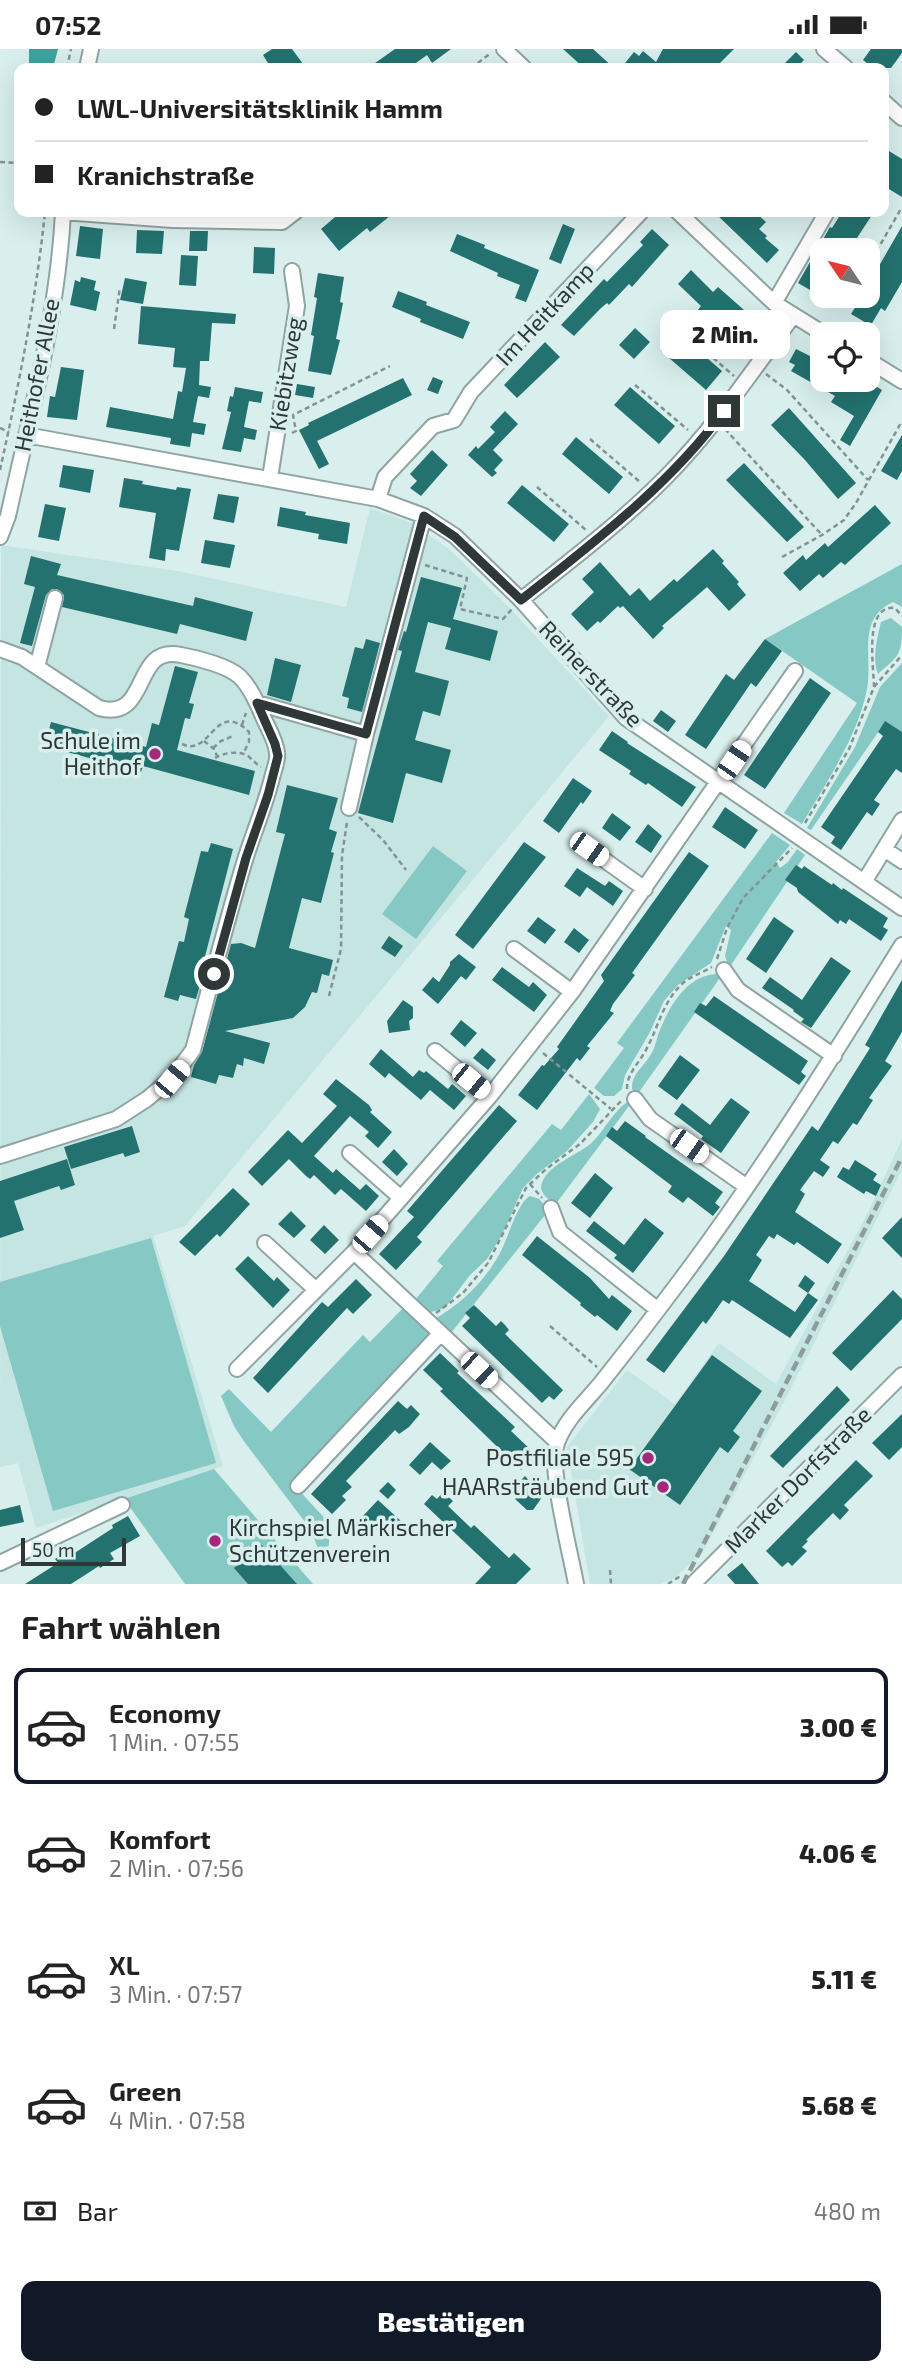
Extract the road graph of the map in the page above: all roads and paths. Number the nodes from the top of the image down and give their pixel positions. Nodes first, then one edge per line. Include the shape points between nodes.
1 (496, 49) edge
2 (503, 49) edge
3 (824, 49) edge
4 (478, 63) edge
5 (518, 63) edge
6 (840, 63) edge
7 (902, 207) edge
8 (44, 217) edge
9 (62, 217) edge
10 (131, 217) edge
11 (288, 217) edge
12 (635, 217) edge
13 (683, 217) edge
14 (824, 217) edge
15 (880, 245) edge
16 (292, 271) dead end
17 (120, 287) dead end
18 (774, 303) junction
19 (793, 316) junction
20 (810, 326) edge
21 (114, 329) dead end
22 (681, 330) dead end
23 (390, 366) dead end
24 (756, 367) junction
25 (880, 367) edge
26 (902, 381) edge
27 (744, 384) junction
28 (635, 385) dead end
29 (717, 420) junction
30 (902, 421) edge
31 (292, 433) dead end
32 (26, 435) junction
33 (590, 439) dead end
34 (700, 439) junction
35 (0, 470) edge
36 (270, 478) junction
37 (868, 480) junction
38 (537, 487) dead end
39 (650, 491) junction
40 (379, 499) junction
41 (424, 516) junction
42 (822, 535) junction
43 (0, 537) edge
44 (597, 539) junction
45 (782, 557) dead end
46 (412, 561) junction
47 (55, 597) dead end
48 (521, 600) junction
49 (902, 616) edge
50 (503, 619) dead end
51 (0, 649) edge
52 (902, 655) edge
53 (37, 667) junction
54 (795, 671) dead end
55 (874, 687) junction
56 (251, 708) junction
57 (242, 725) junction
58 (366, 734) junction
59 (233, 736) dead end
60 (204, 741) junction
61 (182, 744) dead end
62 (214, 748) junction
63 (243, 754) junction
64 (274, 770) junction
65 (719, 783) junction
66 (349, 808) junction
67 (902, 820) edge
68 (799, 838) junction
69 (589, 849) dead end
70 (884, 849) junction
71 (902, 861) edge
72 (406, 870) dead end
73 (864, 882) junction
74 (645, 889) junction
75 (902, 908) edge
76 (902, 945) edge
77 (514, 949) dead end
78 (724, 970) dead end
79 (572, 992) junction
80 (329, 996) dead end
81 (531, 1043) junction
82 (435, 1051) dead end
83 (834, 1056) junction
84 (490, 1096) junction
85 (635, 1099) dead end
86 (611, 1109) junction
87 (350, 1153) dead end
88 (0, 1156) edge
89 (530, 1184) junction
90 (747, 1187) junction
91 (401, 1198) junction
92 (551, 1208) joint
93 (265, 1243) dead end
94 (354, 1252) junction
95 (315, 1290) junction
96 (658, 1310) junction
97 (425, 1319) junction
98 (550, 1326) dead end
99 (440, 1334) junction
100 (237, 1369) dead end
101 (902, 1375) edge
102 (606, 1376) junction
103 (557, 1442) junction
104 (298, 1486) dead end
105 (121, 1505) dead end
106 (0, 1563) edge
107 (610, 1570) dead end
108 (576, 1584) edge
109 (611, 1584) edge
110 (693, 1584) edge

1 - 4 path
2 - 5 street
3 - 6 street
7 - 15 path
8 - 35 path via 32,315
9 - 32 street, Heithofer Allee via 61,254
10 - 11 street via 282,222
12 - 40 street, Im Heitkamp via 471,392 454,420 433,426 385,477
13 - 18 street
14 - 18 street
16 - 36 street, Kiebitzweg via 297,306
17 - 21 path
18 - 19 street
19 - 20 street
19 - 24 street
22 - 27 path
23 - 31 path via 293,415 296,431
24 - 27 street
24 - 37 path via 787,390
25 - 26 street
27 - 29 street
28 - 34 path
29 - 34 street
29 - 42 path
30 - 37 path
32 - 36 street, Reiherstraße
32 - 43 street, Heithofer Allee
33 - 39 path
34 - 39 street
36 - 40 street, Reiherstraße
37 - 42 path via 844,520
38 - 44 path
39 - 44 street
40 - 41 street, Reiherstraße
41 - 46 street
41 - 48 street, Reiherstraße via 455,537
42 - 45 path
44 - 48 street
46 - 50 path via 467,578 460,609
46 - 58 street
47 - 53 street
48 - 65 street, Reiherstraße via 626,718
49 - 55 path via 889,607 875,623
51 - 53 street
52 - 55 path
53 - 56 street via 99,708 118,711 132,699 160,656 182,655 240,676
54 - 65 street
55 - 68 path via 849,750
56 - 57 path
56 - 58 street
56 - 64 street via 275,744
57 - 60 path via 220,724
57 - 63 path via 250,737
58 - 66 street
59 - 62 path
60 - 61 path
60 - 62 path
62 - 63 path via 216,757
63 - 64 path via 257,767
64 - 88 street via 193,1050 184,1063 172,1079 116,1119
65 - 68 street, Reiherstraße
65 - 74 street
66 - 72 path
66 - 80 path via 342,855 341,949
67 - 70 street
68 - 73 street, Reiherstraße
68 - 86 path via 743,898 715,964 672,995 631,1071 627,1095
69 - 74 street
70 - 71 street
70 - 73 street
73 - 75 street, Reiherstraße
74 - 79 street
76 - 83 street
77 - 79 street
78 - 83 street via 738,990
79 - 81 street
81 - 84 street
81 - 86 path
82 - 84 street
83 - 90 street
84 - 91 street
85 - 90 street via 650,1119
86 - 89 path via 580,1144
87 - 91 street
89 - 92 path
89 - 97 path via 488,1263 452,1303
90 - 96 street
91 - 94 street
92 - 96 street via 560,1232
93 - 95 street
94 - 95 street
94 - 97 street
95 - 100 street
96 - 102 street
97 - 99 street
98 - 102 path
99 - 103 street
99 - 104 street
101 - 110 street, Marker Dorfstraße
102 - 103 street
103 - 108 street via 558,1489
105 - 106 street
107 - 109 path

